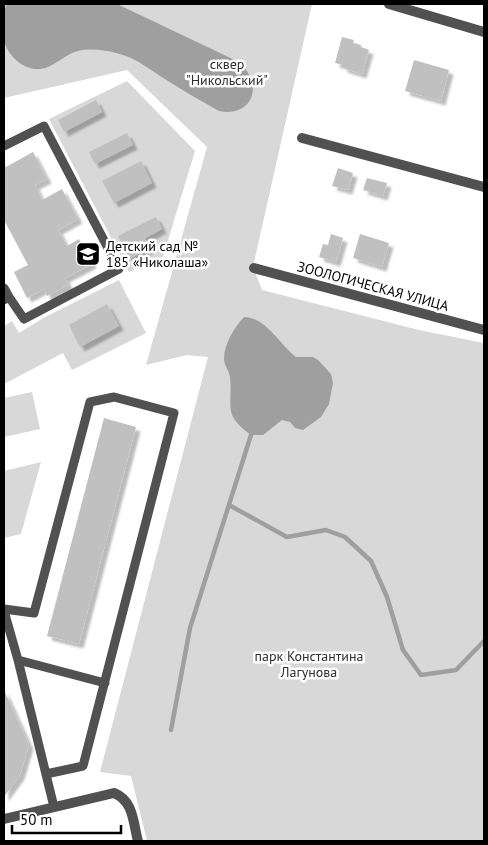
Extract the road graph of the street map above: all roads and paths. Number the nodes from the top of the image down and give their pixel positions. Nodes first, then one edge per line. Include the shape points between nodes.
1 (389, 4) edge
2 (484, 32) edge
3 (302, 138) dead end
4 (4, 146) edge
5 (484, 187) edge
6 (254, 268) dead end
7 (4, 288) edge
8 (6, 298) edge
9 (484, 330) edge
10 (4, 610) edge
11 (18, 660) junction
12 (105, 683) junction
13 (46, 774) junction
14 (54, 807) junction
15 (4, 819) edge
16 (138, 841) edge

1 - 2 street
3 - 5 street
4 - 8 lane via 44,126 119,269 24,319
6 - 9 street, ЗООЛОГИЧЕСКАЯ УЛИЦА
7 - 8 lane
10 - 11 lane
10 - 12 lane via 34,613 90,402 114,396 174,413
11 - 12 lane
11 - 13 lane
12 - 13 lane via 83,766
13 - 14 lane
14 - 15 street
14 - 16 street via 114,793 128,803

